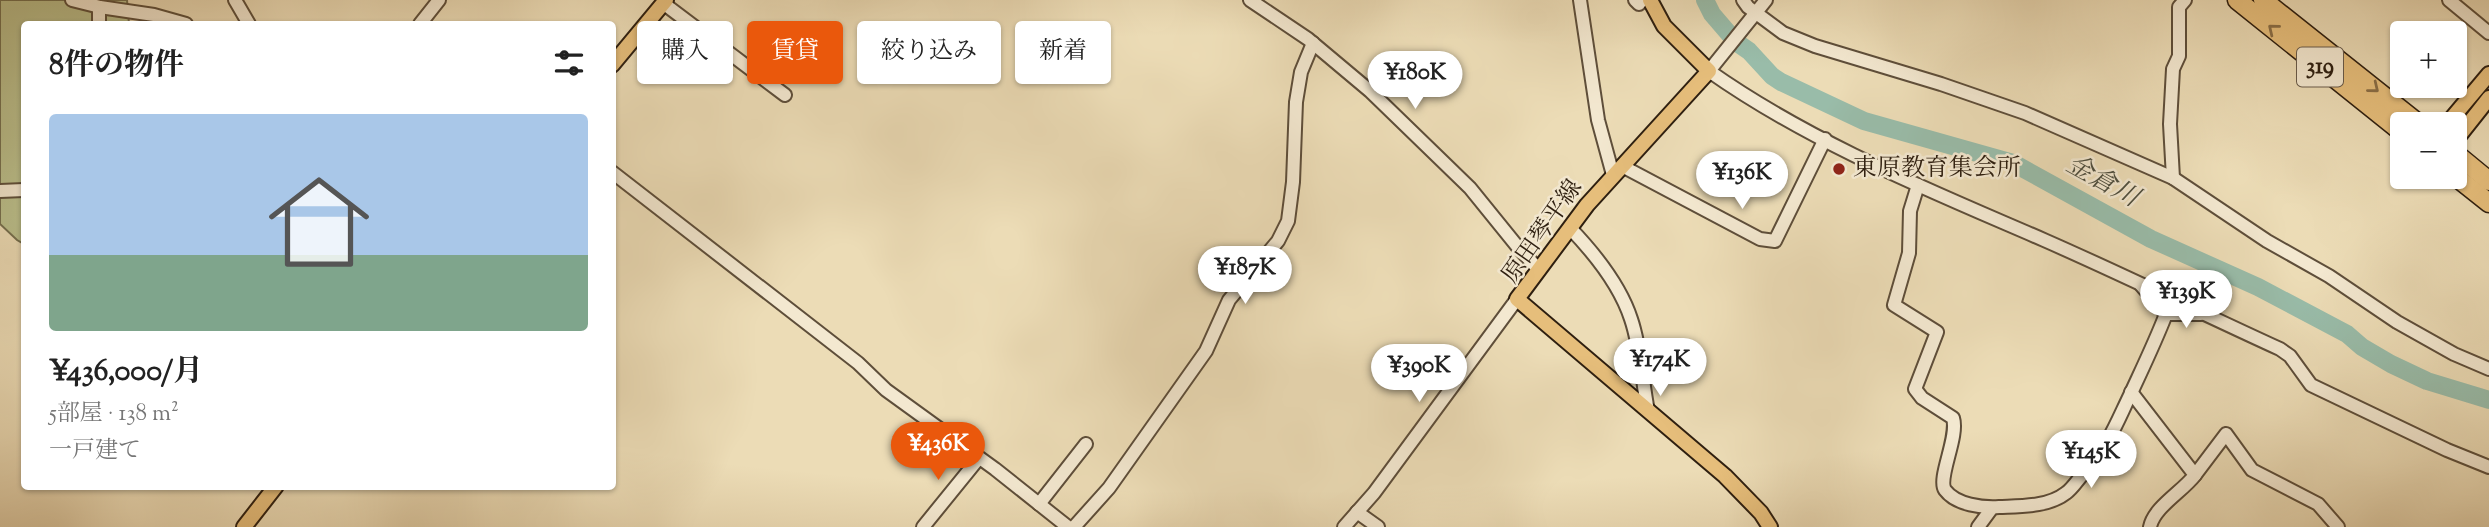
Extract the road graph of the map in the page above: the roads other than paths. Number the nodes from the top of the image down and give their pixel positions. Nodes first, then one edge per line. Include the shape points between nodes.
1 (72, 0) edge
2 (234, 0) edge
3 (439, 0) edge
4 (1250, 0) edge
5 (1580, 0) edge
6 (1635, 0) edge
7 (1642, 0) edge
8 (1650, 0) edge
9 (1743, 0) edge
10 (1766, 0) edge
11 (2185, 0) edge
12 (2237, 0) edge
13 (2263, 0) edge
14 (2449, 0) edge
15 (664, 2) edge
16 (99, 7) junction
17 (1755, 13) junction
18 (99, 21) edge
19 (175, 21) edge
20 (247, 21) edge
21 (422, 21) edge
22 (2489, 33) edge
23 (1313, 43) junction
24 (616, 60) edge
25 (1712, 67) junction
26 (2489, 74) edge
27 (785, 95) dead end
28 (2489, 98) edge
29 (2404, 112) edge
30 (2457, 112) edge
31 (2390, 123) edge
32 (2467, 126) edge
33 (1825, 139) junction
34 (2467, 163) edge
35 (1617, 170) junction
36 (616, 175) edge
37 (2173, 178) junction
38 (2489, 181) edge
39 (1918, 185) junction
40 (2467, 186) edge
41 (21, 190) edge
42 (0, 191) edge
43 (2489, 203) edge
44 (1570, 228) junction
45 (1539, 270) junction
46 (2139, 282) junction
47 (1517, 299) junction
48 (2166, 314) junction
49 (2206, 314) junction
50 (2489, 369) edge
51 (2131, 392) junction
52 (1648, 411) junction
53 (1086, 444) dead end
54 (979, 458) junction
55 (2489, 467) edge
56 (2195, 475) junction
57 (273, 490) edge
58 (1039, 504) junction
59 (1992, 508) junction
60 (1357, 512) junction
61 (247, 526) edge
62 (1767, 526) edge
63 (923, 527) edge
64 (1068, 527) edge
65 (1074, 527) edge
66 (1345, 527) edge
67 (1378, 527) edge
68 (1978, 527) edge
69 (2150, 527) edge
70 (2338, 527) edge

1 - 16 street
2 - 20 street
3 - 21 street
4 - 23 street
5 - 35 street via 1598,120
6 - 7 street via 1639,4
8 - 25 main road via 1664,26
9 - 17 street
10 - 17 street
11 - 37 street via 2179,7 2179,56 2173,69
31 -> 12 highway, 319
13 -> 29 highway, 319
14 - 22 street
15 - 24 main road
15 - 27 street
16 - 18 street
16 - 19 street
17 - 25 street
17 - 37 street via 1783,33 1815,46 2025,113
23 - 45 street via 1470,188
23 - 65 street via 1301,72 1296,102 1288,221 1278,241 1229,300 1206,351 1109,488
25 - 33 street via 1759,105
25 - 35 main road, 原田琴平線
26 - 30 main road
28 - 32 main road
33 - 35 street via 1775,241 1759,239
33 - 39 street
34 - 38 highway
35 - 44 main road, 原田琴平線
36 - 54 street via 858,363 886,390
37 - 50 street via 2397,322
39 - 46 street
39 - 59 street via 1910,211 1909,253 1894,305 1937,332 1915,389 1953,418 1954,439 1943,484 1946,492 1969,505
40 - 43 highway
41 - 42 street
44 - 45 main road, 原田琴平線
44 - 52 street via 1602,266 1627,309
45 - 47 main road, 原田琴平線
46 - 48 street
46 - 49 street
47 - 52 main road, 原田琴平線
47 - 60 street
48 - 49 street
48 - 51 street
49 - 55 street via 2280,349 2311,385
51 - 56 street
51 - 59 street via 2104,450 2066,493 2032,505
52 - 62 main road, 原田琴平線 via 1725,476 1761,513
53 - 58 street
54 - 58 street
54 - 63 street
56 - 69 street via 2152,517
56 - 70 street via 2226,434 2252,470 2318,504
57 - 61 main road
58 - 64 street
59 - 68 street
60 - 66 street
60 - 67 street

